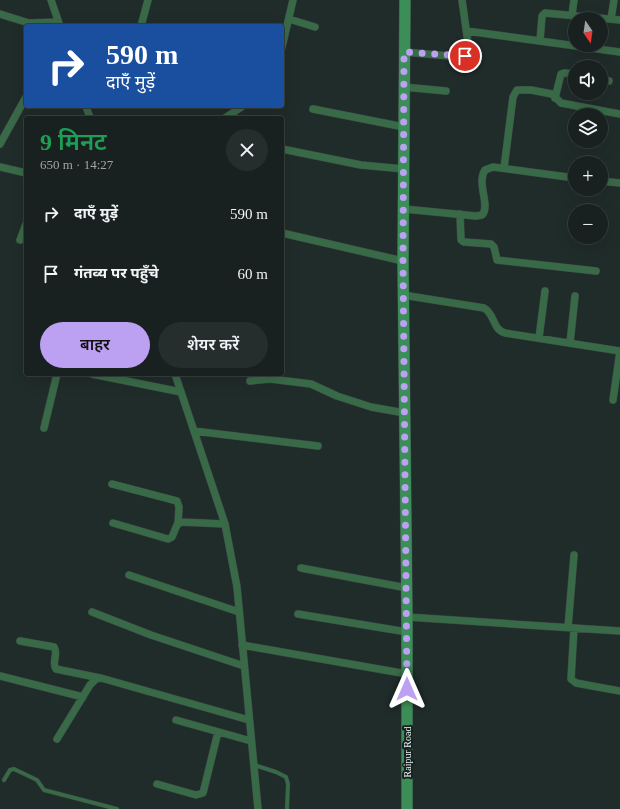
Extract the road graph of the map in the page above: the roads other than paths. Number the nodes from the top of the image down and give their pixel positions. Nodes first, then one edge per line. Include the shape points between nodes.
1 (51, 0) edge
2 (148, 0) edge
3 (293, 0) edge
4 (405, 0) edge
5 (462, 0) edge
6 (574, 0) edge
7 (614, 0) edge
8 (572, 12) edge
9 (0, 14) edge
10 (568, 15) edge
11 (608, 19) edge
12 (612, 19) junction
13 (289, 20) junction
14 (620, 20) edge
15 (59, 24) edge
16 (141, 24) edge
17 (315, 27) dead end
18 (466, 31) junction
19 (284, 39) edge
20 (540, 41) junction
21 (404, 52) junction
22 (620, 52) edge
23 (568, 73) edge
24 (404, 87) junction
25 (446, 91) dead end
26 (555, 98) junction
27 (24, 101) edge
28 (240, 108) edge
29 (313, 109) dead end
30 (620, 114) edge
31 (227, 116) edge
32 (404, 127) junction
33 (0, 144) edge
34 (284, 149) edge
35 (0, 167) edge
36 (504, 168) junction
37 (404, 169) junction
38 (24, 173) edge
39 (568, 177) edge
40 (608, 182) edge
41 (620, 183) edge
42 (404, 209) junction
43 (460, 214) junction
44 (24, 229) edge
45 (284, 233) edge
46 (20, 240) dead end
47 (403, 261) junction
48 (596, 271) dead end
49 (545, 291) dead end
50 (403, 295) junction
51 (575, 296) dead end
52 (539, 338) junction
53 (570, 343) junction
54 (620, 351) edge
55 (57, 376) edge
56 (102, 376) edge
57 (176, 376) edge
58 (250, 381) dead end
59 (181, 392) junction
60 (612, 400) dead end
61 (405, 413) junction
62 (44, 428) dead end
63 (194, 431) junction
64 (318, 446) dead end
65 (112, 484) dead end
66 (113, 523) dead end
67 (178, 524) junction
68 (225, 524) junction
69 (574, 555) dead end
70 (302, 568) dead end
71 (129, 575) dead end
72 (407, 588) junction
73 (92, 612) dead end
74 (239, 612) junction
75 (298, 614) dead end
76 (407, 617) junction
77 (571, 628) junction
78 (620, 631) edge
79 (407, 632) junction
80 (20, 642) dead end
81 (242, 645) junction
82 (244, 666) junction
83 (407, 674) junction
84 (0, 676) edge
85 (101, 678) junction
86 (620, 691) edge
87 (83, 697) junction
88 (176, 720) dead end
89 (249, 720) junction
90 (218, 732) junction
91 (57, 739) dead end
92 (251, 740) junction
93 (254, 765) junction
94 (4, 780) dead end
95 (157, 784) dead end
96 (117, 809) edge
97 (258, 809) edge
98 (287, 809) edge
99 (406, 809) edge

1 - 15 street
2 - 16 street
3 - 13 street
4 - 21 main road, Raipur Road
5 - 18 street
6 - 8 street
7 - 12 street
9 - 15 street via 30,23
10 - 20 street via 544,13
11 - 12 street
12 - 14 street
13 - 17 street
13 - 19 street
18 - 20 street
18 - 21 street via 468,50 465,56
20 - 22 street
21 - 24 main road, Raipur Road
23 - 26 street via 561,74
24 - 25 street
24 - 32 main road, Raipur Road
26 - 30 street via 561,103
26 - 36 street via 552,94 531,90 520,89 514,92
27 - 33 street
28 - 31 street
29 - 32 street
32 - 37 main road, Raipur Road
34 - 37 street via 361,165
35 - 38 street
36 - 39 street
36 - 43 street via 493,167 483,172 483,213 476,216
37 - 42 main road, Raipur Road
40 - 41 street
42 - 43 street
42 - 47 main road, Raipur Road
43 - 48 street via 461,240 491,244 497,260
44 - 46 street
45 - 47 street
47 - 50 main road, Raipur Road
49 - 52 street
50 - 52 street via 481,307 489,312 501,332
50 - 61 main road, Raipur Road
51 - 53 street
52 - 53 street
53 - 54 street
54 - 60 street
55 - 62 street
56 - 59 street
57 - 59 street
58 - 61 street via 270,379 311,384 371,407
59 - 63 street
61 - 72 main road, Raipur Road
63 - 64 street
63 - 68 street
65 - 67 street via 177,501
66 - 67 street via 168,539 172,538
67 - 68 street
68 - 74 street
69 - 77 street
70 - 72 street
71 - 74 street
72 - 76 main road, Raipur Road
73 - 82 street
74 - 81 street
75 - 79 street
76 - 77 street
76 - 79 main road, Raipur Road
77 - 78 street
77 - 86 street via 571,679 576,683
79 - 83 main road, Raipur Road
80 - 85 street via 54,647 56,669
81 - 82 street
81 - 83 street
82 - 89 street
83 - 99 main road, Raipur Road
84 - 87 street
85 - 87 street via 92,681
85 - 89 street
87 - 91 street
88 - 90 street
89 - 92 street
90 - 92 street
90 - 95 street via 203,794 196,795
92 - 93 street
93 - 97 street
93 - 98 lane via 286,777
94 - 96 lane via 10,770 14,769 37,780 44,790

